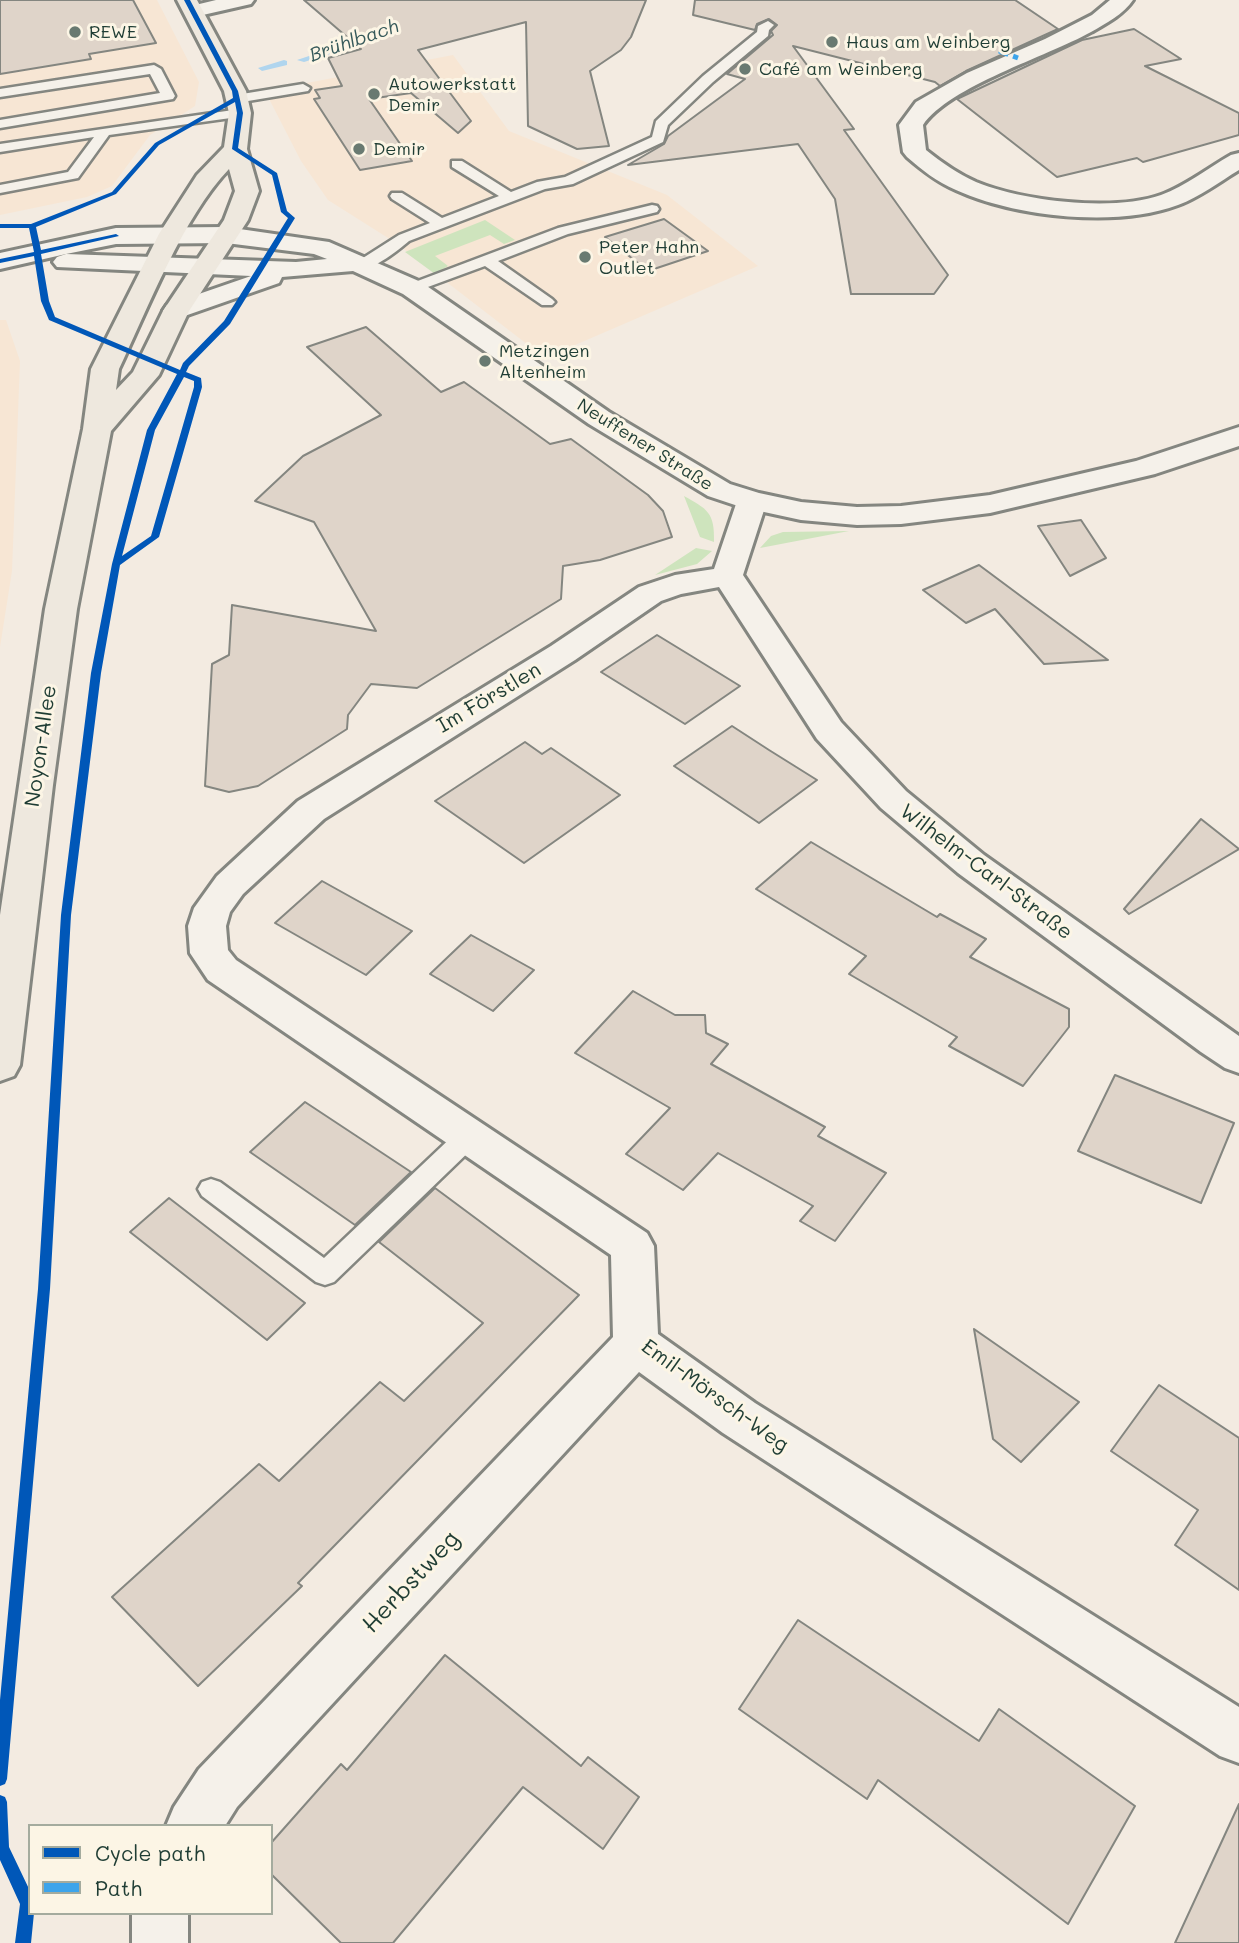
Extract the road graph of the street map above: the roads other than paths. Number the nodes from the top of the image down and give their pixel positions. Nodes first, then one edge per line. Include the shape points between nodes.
1 (244, 0) edge
2 (1123, 0) edge
3 (190, 5) edge
4 (768, 25) dead end
5 (303, 88) dead end
6 (0, 93) edge
7 (238, 106) junction
8 (53, 116) junction
9 (0, 124) edge
10 (105, 131) junction
11 (63, 137) junction
12 (0, 148) edge
13 (235, 149) junction
14 (1239, 160) edge
15 (457, 164) dead end
16 (0, 189) edge
17 (397, 196) dead end
18 (510, 197) junction
19 (652, 209) dead end
20 (441, 224) junction
21 (172, 234) junction
22 (226, 235) junction
23 (9, 260) edge
24 (487, 260) junction
25 (358, 264) junction
26 (156, 265) junction
27 (205, 266) junction
28 (296, 270) junction
29 (412, 288) junction
30 (547, 302) dead end
31 (176, 311) junction
32 (97, 429) junction
33 (1239, 436) edge
34 (752, 501) junction
35 (727, 576) junction
36 (213, 908) joint
37 (1239, 1057) edge
38 (0, 1066) edge
39 (468, 1137) junction
40 (211, 1189) dead end
41 (636, 1344) junction
42 (1239, 1737) edge
43 (194, 1824) edge
44 (160, 1915) edge
45 (160, 1943) edge

1 - 3 street
2 - 14 street via 1054,44 975,78 924,107 911,125 915,152 971,189 1007,200 1068,209 1119,208 1168,200
3 - 7 main road
4 - 18 lane via 661,124 658,139 568,181
5 - 7 lane
6 - 8 lane via 154,69 168,96
7 - 10 lane
7 - 13 main road
8 - 9 lane
8 - 11 lane
10 - 11 lane
10 - 16 lane via 73,175
11 - 12 lane
13 - 21 main road, Noyon-Allee via 205,180
13 - 22 main road via 247,191
15 - 18 lane
17 - 20 lane
18 - 20 lane
19 - 24 lane via 563,231
20 - 25 lane
21 - 22 street
21 - 23 street via 116,236
21 - 26 main road, Noyon-Allee
22 - 25 street via 320,247
22 - 27 main road
23 - 26 street, Neuffener Straße
24 - 29 lane
24 - 30 lane
25 - 28 street, Neuffener Straße
25 - 29 street, Neuffener Straße
26 - 27 street, Neuffener Straße
26 - 32 main road, Noyon-Allee via 105,369
27 - 28 street, Neuffener Straße
27 - 31 main road
28 - 31 street
29 - 34 street, Neuffener Straße via 655,454 719,490
31 - 32 main road via 145,376
32 - 38 main road, Noyon-Allee via 59,622
33 - 34 street, Neuffener Straße via 1145,468 990,504 857,516
34 - 35 street
35 - 36 street, Im Förstlen via 650,593 563,653 377,767 311,810 230,885
35 - 37 street, Wilhelm-Carl-Straße via 766,630 820,721 882,791 974,868
36 - 39 street, Emil-Mörsch-Weg via 207,926 209,953 222,970
39 - 40 lane via 325,1274
39 - 41 street, Emil-Mörsch-Weg via 632,1246
41 - 42 street, Emil-Mörsch-Weg via 739,1418
41 - 43 street, Herbstweg via 218,1788
44 - 45 street

